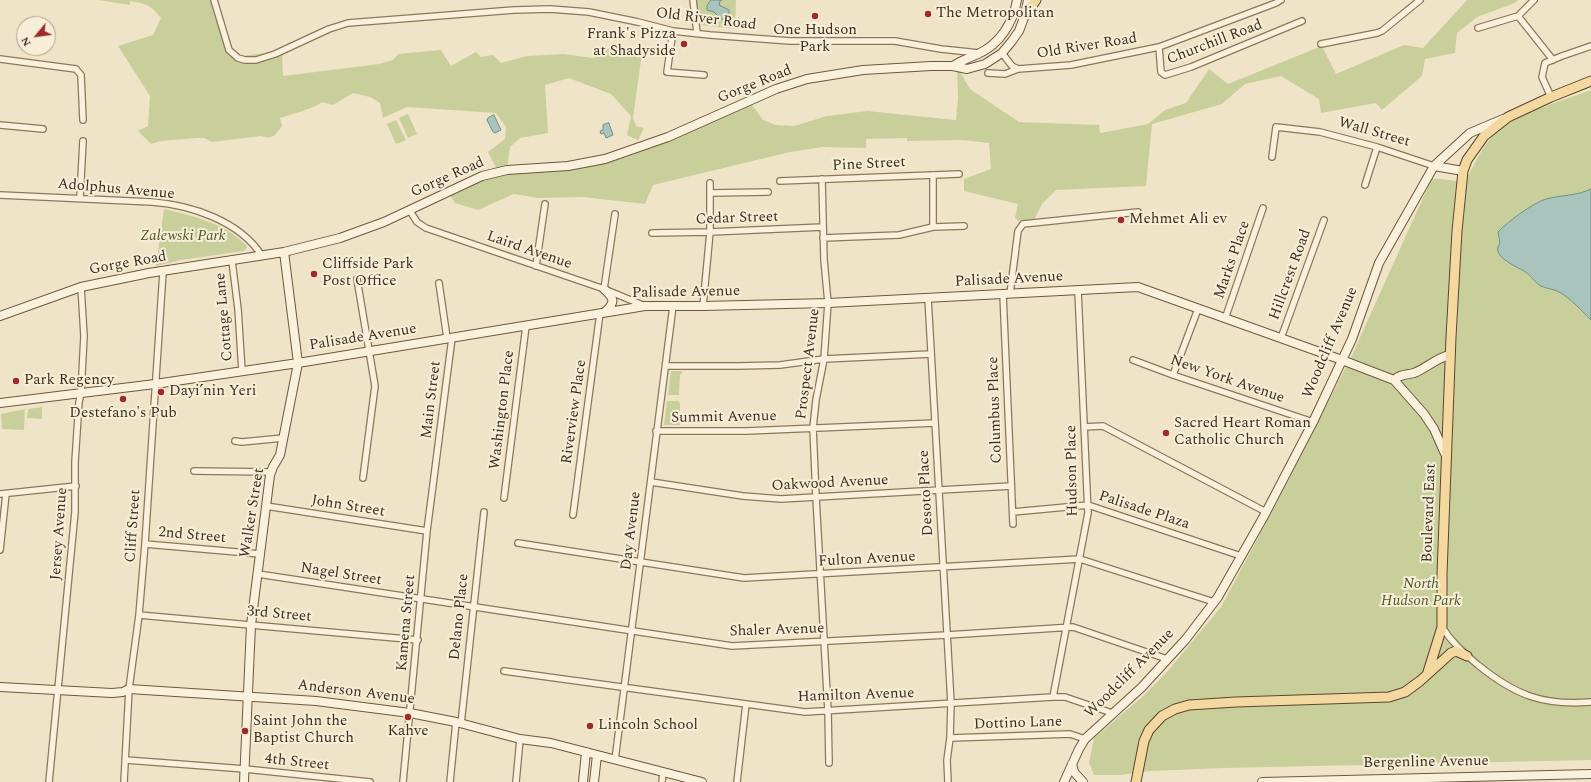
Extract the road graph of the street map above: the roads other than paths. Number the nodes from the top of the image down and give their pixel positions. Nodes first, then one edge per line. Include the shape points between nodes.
1 (214, 0) edge
2 (693, 0) edge
3 (1017, 0) edge
4 (1028, 0) edge
5 (1036, 0) edge
6 (1270, 0) edge
7 (1281, 0) edge
8 (1420, 0) edge
9 (1534, 0) edge
10 (1261, 8) junction
11 (1025, 15) junction
12 (1518, 16) junction
13 (1302, 21) dead end
14 (1478, 28) dead end
15 (673, 31) junction
16 (697, 33) junction
17 (1322, 44) dead end
18 (1591, 46) edge
19 (1160, 47) junction
20 (980, 53) junction
21 (1002, 53) junction
22 (0, 59) edge
23 (1553, 60) junction
24 (953, 66) junction
25 (1018, 69) junction
26 (988, 73) dead end
27 (704, 75) dead end
28 (1591, 81) edge
29 (1551, 97) junction
30 (1508, 117) junction
31 (83, 120) dead end
32 (0, 125) edge
33 (43, 129) dead end
34 (83, 141) dead end
35 (1377, 147) junction
36 (1272, 157) dead end
37 (1434, 166) junction
38 (1462, 171) junction
39 (960, 174) dead end
40 (933, 175) junction
41 (822, 180) junction
42 (780, 181) dead end
43 (710, 183) dead end
44 (1365, 185) dead end
45 (768, 192) dead end
46 (710, 193) junction
47 (0, 195) edge
48 (80, 198) junction
49 (545, 204) dead end
50 (1263, 208) dead end
51 (410, 211) junction
52 (1138, 212) dead end
53 (615, 214) dead end
54 (1324, 220) dead end
55 (964, 226) dead end
56 (823, 227) junction
57 (933, 227) junction
58 (652, 232) dead end
59 (710, 232) junction
60 (823, 238) junction
61 (284, 252) junction
62 (262, 256) junction
63 (232, 261) junction
64 (536, 266) junction
65 (163, 272) junction
66 (357, 279) dead end
67 (439, 283) dead end
68 (81, 287) junction
69 (604, 289) junction
70 (1078, 291) junction
71 (1007, 294) junction
72 (928, 298) junction
73 (828, 303) junction
74 (645, 306) junction
75 (673, 306) junction
76 (703, 306) junction
77 (1198, 309) junction
78 (603, 312) junction
79 (0, 316) edge
80 (1225, 318) junction
81 (526, 326) junction
82 (450, 338) junction
83 (1281, 338) junction
84 (369, 352) junction
85 (931, 354) junction
86 (1450, 355) junction
87 (824, 359) junction
88 (1133, 360) dead end
89 (1342, 360) junction
90 (298, 363) junction
91 (666, 366) junction
92 (242, 371) junction
93 (1173, 375) junction
94 (1394, 380) junction
95 (155, 384) junction
96 (81, 393) junction
97 (0, 403) edge
98 (1312, 422) junction
99 (935, 423) junction
100 (1084, 427) junction
101 (814, 428) junction
102 (656, 431) junction
103 (283, 438) junction
104 (235, 441) dead end
105 (1446, 457) junction
106 (436, 466) joint
107 (194, 471) dead end
108 (271, 472) junction
109 (364, 478) dead end
110 (651, 482) junction
111 (76, 486) junction
112 (1011, 486) junction
113 (939, 490) junction
114 (3, 494) edge
115 (816, 497) junction
116 (504, 498) dead end
117 (1088, 505) junction
118 (266, 506) junction
119 (484, 512) dead end
120 (1012, 512) junction
121 (1266, 512) junction
122 (573, 515) dead end
123 (1013, 524) dead end
124 (427, 531) junction
125 (518, 543) dead end
126 (145, 544) junction
127 (0, 550) edge
128 (260, 554) junction
129 (1241, 556) junction
130 (1080, 559) junction
131 (640, 563) junction
132 (944, 568) junction
133 (258, 574) junction
134 (820, 574) junction
135 (420, 599) junction
136 (1214, 602) junction
137 (474, 607) junction
138 (139, 615) junction
139 (252, 625) junction
140 (1066, 627) junction
141 (1442, 627) junction
142 (632, 631) junction
143 (947, 635) junction
144 (418, 640) junction
145 (825, 642) junction
146 (1467, 656) junction
147 (1167, 659) junction
148 (504, 671) dead end
149 (1428, 672) junction
150 (0, 687) edge
151 (624, 687) junction
152 (129, 689) junction
153 (58, 690) junction
154 (249, 697) junction
155 (1053, 697) junction
156 (1591, 702) edge
157 (746, 704) junction
158 (951, 704) junction
159 (828, 711) junction
160 (410, 713) junction
161 (1112, 713) junction
162 (458, 723) junction
163 (950, 738) junction
164 (520, 739) junction
165 (1085, 739) junction
166 (586, 752) junction
167 (597, 755) junction
168 (126, 760) junction
169 (615, 760) junction
170 (829, 763) dead end
171 (1072, 764) junction
172 (245, 769) junction
173 (663, 772) junction
174 (1591, 774) edge
175 (1467, 779) edge
176 (49, 782) edge
177 (124, 782) edge
178 (244, 782) edge
179 (370, 782) edge
180 (403, 782) edge
181 (450, 782) edge
182 (516, 782) edge
183 (583, 782) edge
184 (594, 782) edge
185 (662, 782) edge
186 (702, 782) edge
187 (737, 782) edge
188 (948, 782) edge
189 (1064, 782) edge
190 (1083, 782) edge
191 (1136, 782) edge
192 (1262, 782) edge

1 - 15 street, Old River Road via 229,50 238,58 245,60 256,60 275,54 348,23 514,10 590,12
2 - 16 street
3 - 20 main road, Gorge Road via 1015,13 1001,37
4 - 11 main road, Gorge Road
5 - 11 main road
6 - 10 street
7 - 10 street, Old River Road
8 - 17 street via 1382,31
9 - 12 street
10 - 19 street, Old River Road
11 - 21 main road, Gorge Road via 1019,31
12 - 14 street
12 - 23 street
13 - 19 street, Churchill Road via 1191,67 1165,75 1162,72
15 - 16 street, Old River Road
15 - 27 street via 667,72
16 - 20 street, Old River Road via 790,41 895,41
18 - 23 street
19 - 25 street, Old River Road via 1071,65
20 - 24 main road, Gorge Road via 964,58
21 - 24 main road, Gorge Road via 985,64 967,69
21 - 25 street, Old River Road via 1012,66
22 - 31 street via 76,69 82,75
23 - 29 street via 1545,63 1542,77
24 - 51 main road, Gorge Road via 863,70 807,79 630,151 568,166 495,172 470,181
25 - 26 street via 1005,74
28 - 29 main road, Boulevard East
29 - 30 main road, Boulevard East
30 - 37 main road, Woodcliff Avenue via 1470,134
30 - 38 main road, Boulevard East via 1484,136 1466,160
32 - 33 street
34 - 48 street
35 - 36 street, Wall Street via 1320,132 1276,127
35 - 37 street, Wall Street
35 - 44 street
37 - 38 main road, Wall Street
37 - 89 main road, Woodcliff Avenue via 1379,263
38 - 86 main road, Boulevard East
39 - 40 street, Pine Street
40 - 41 street, Pine Street
40 - 57 street
41 - 42 street, Pine Street
41 - 56 street, Prospect Avenue
43 - 46 street
45 - 46 street
46 - 59 street
47 - 48 street, Adolphus Avenue
48 - 62 street, Adolphus Avenue via 163,203 199,212 226,224 248,240
49 - 64 street
50 - 80 street, Marks Place
51 - 61 main road, Gorge Road via 340,238
51 - 64 street, Laird Avenue via 417,222 426,228
52 - 71 street, Columbus Place via 1027,223 1020,227
53 - 69 street
54 - 83 street, Hillcrest Road
55 - 57 street
56 - 59 street, Cedar Street
56 - 60 street, Prospect Avenue
57 - 60 street via 899,235
58 - 59 street, Cedar Street
59 - 76 street
60 - 73 street, Prospect Avenue
61 - 62 main road, Gorge Road
61 - 90 main road, Walker Street
62 - 63 main road, Gorge Road
63 - 65 main road, Gorge Road
63 - 92 street, Cottage Lane
64 - 69 street, Laird Avenue
65 - 68 main road, Gorge Road
65 - 95 street, Cliff Street
66 - 84 street
67 - 82 street, Main Street
68 - 79 main road, Gorge Road
68 - 96 street, Jersey Avenue via 84,324
69 - 74 street, Laird Avenue
69 - 78 main road via 613,299 612,305
70 - 71 main road, Palisade Avenue
70 - 77 main road, Palisade Avenue via 1138,288
70 - 100 street, Hudson Place
71 - 72 main road, Palisade Avenue
71 - 112 street, Columbus Place
72 - 73 main road, Palisade Avenue
72 - 85 street, Desoto Place
73 - 76 main road, Palisade Avenue
73 - 87 street, Prospect Avenue
74 - 75 main road, Palisade Avenue
74 - 78 main road, Palisade Avenue
75 - 76 main road, Palisade Avenue
75 - 91 street, Day Avenue
77 - 80 main road, Palisade Avenue
77 - 93 street
78 - 81 main road, Palisade Avenue
78 - 122 street, Riverview Place
80 - 83 main road, Palisade Avenue
81 - 82 main road, Palisade Avenue
81 - 116 street, Washington Place
82 - 84 main road, Palisade Avenue
82 - 106 street, Main Street
83 - 89 main road, Palisade Avenue
84 - 90 main road, Palisade Avenue
84 - 109 street via 375,386
85 - 87 street
85 - 99 street, Desoto Place
86 - 94 main road via 1440,357 1420,370
86 - 105 main road, Boulevard East
87 - 91 street via 780,365
87 - 101 street, Prospect Avenue via 816,400
88 - 93 street, New York Avenue
89 - 94 main road, Palisade Avenue
89 - 98 main road, Woodcliff Avenue
90 - 92 main road, Palisade Avenue
90 - 103 main road, Walker Street
91 - 102 street, Day Avenue
92 - 95 main road, Palisade Avenue
93 - 98 street, New York Avenue
94 - 105 main road via 1424,414 1434,429
95 - 96 main road, Palisade Avenue
95 - 126 street, Cliff Street
96 - 97 main road, Palisade Avenue
96 - 111 street, Jersey Avenue via 75,462
98 - 121 main road, Woodcliff Avenue
99 - 101 street, Summit Avenue
99 - 113 street, Desoto Place
100 - 117 street, Hudson Place
100 - 121 street via 1104,426
101 - 102 street, Summit Avenue
101 - 115 street, Prospect Avenue
102 - 110 street, Day Avenue
103 - 104 street
103 - 108 main road, Walker Street via 280,455
105 - 141 main road, Boulevard East
106 - 124 street, Kamena Street
107 - 108 street
108 - 118 main road, Walker Street
110 - 115 street, Oakwood Avenue via 763,499
110 - 131 street, Day Avenue
111 - 114 street
111 - 153 street, Jersey Avenue via 76,512
112 - 113 street, Oakwood Avenue
112 - 120 street, Columbus Place
113 - 115 street, Oakwood Avenue
113 - 132 street, Desoto Place
114 - 127 street
115 - 134 street, Prospect Avenue
117 - 120 street, Palisade Plaza
117 - 129 street, Palisade Plaza
117 - 130 street, Hudson Place
118 - 124 street, John Street
118 - 128 main road, Walker Street
119 - 137 street, Delano Place
120 - 123 street, Columbus Place
121 - 129 main road, Woodcliff Avenue
124 - 135 street, Kamena Street
125 - 131 street, Fulton Avenue
126 - 128 street, 2nd Street
126 - 138 street, Cliff Street
128 - 133 main road, Walker Street
129 - 136 main road, Woodcliff Avenue
130 - 132 street, Fulton Avenue
130 - 136 street, Fulton Avenue
130 - 140 street, Hudson Place
131 - 134 street, Fulton Avenue via 744,578
131 - 142 street, Day Avenue
132 - 134 street, Fulton Avenue
132 - 143 street, Desoto Place
133 - 135 street, Nagel Street
133 - 139 main road, Walker Street
134 - 145 street, Prospect Avenue
135 - 137 street, Shaler Avenue
135 - 144 street, Kamena Street
136 - 147 main road, Woodcliff Avenue
137 - 142 street, Shaler Avenue
137 - 162 street, Delano Place
138 - 139 street, 3rd Street
138 - 152 street, Cliff Street
139 - 144 street, 3rd Street
139 - 154 main road, Walker Street
140 - 143 street, Shaler Avenue
140 - 147 street, Shaler Avenue via 1092,633
140 - 155 street, Hudson Place
141 - 146 street via 1450,640
141 - 149 main road, Boulevard East
142 - 145 street, Shaler Avenue via 732,646
142 - 151 street, Day Avenue
143 - 145 street, Shaler Avenue
143 - 158 street, Desoto Place
144 - 160 street, Kamena Street
145 - 159 street, Prospect Avenue
146 - 149 main road via 1452,652
146 - 156 street via 1496,679 1519,692 1553,702
147 - 161 main road, Woodcliff Avenue via 1142,687
148 - 151 street, Hamilton Avenue
149 - 191 main road, Boulevard East via 1405,692 1389,697 1236,702 1189,705 1175,709 1162,716 1149,730 1144,741
150 - 153 main road, Anderson Avenue
151 - 157 street, Hamilton Avenue
151 - 169 street, Day Avenue
152 - 153 main road, Anderson Avenue via 112,693
152 - 154 main road, Anderson Avenue
152 - 168 street, Cliff Street
153 - 176 street, Jersey Avenue
154 - 160 main road, Anderson Avenue via 316,701
154 - 172 main road, Walker Street
155 - 158 street, Hamilton Avenue
155 - 161 street, Hamilton Avenue via 1065,697
157 - 159 street, Hamilton Avenue via 805,712
157 - 187 street
158 - 159 street, Hamilton Avenue
158 - 163 street, Desoto Place
159 - 170 street, Prospect Avenue
160 - 162 main road, Anderson Avenue
160 - 180 street, Kamena Street
161 - 165 main road, Woodcliff Avenue
162 - 164 main road, Anderson Avenue
162 - 181 street, Delano Place
163 - 165 street, Dottino Lane via 1070,734
163 - 188 street, Desoto Place
164 - 166 main road, Anderson Avenue
164 - 182 street
165 - 171 main road, Woodcliff Avenue
166 - 167 main road, Anderson Avenue
166 - 183 main road
167 - 169 main road, Anderson Avenue
167 - 184 main road
168 - 172 street, 4th Street
168 - 177 street, Cliff Street
169 - 173 main road, Anderson Avenue
171 - 189 main road, Woodcliff Avenue
171 - 190 main road via 1074,772
172 - 178 main road, Walker Street
172 - 179 street, 4th Street
173 - 185 street
173 - 186 main road, Anderson Avenue
174 - 175 main road, Bergenline Avenue
175 - 192 main road, Bergenline Avenue

